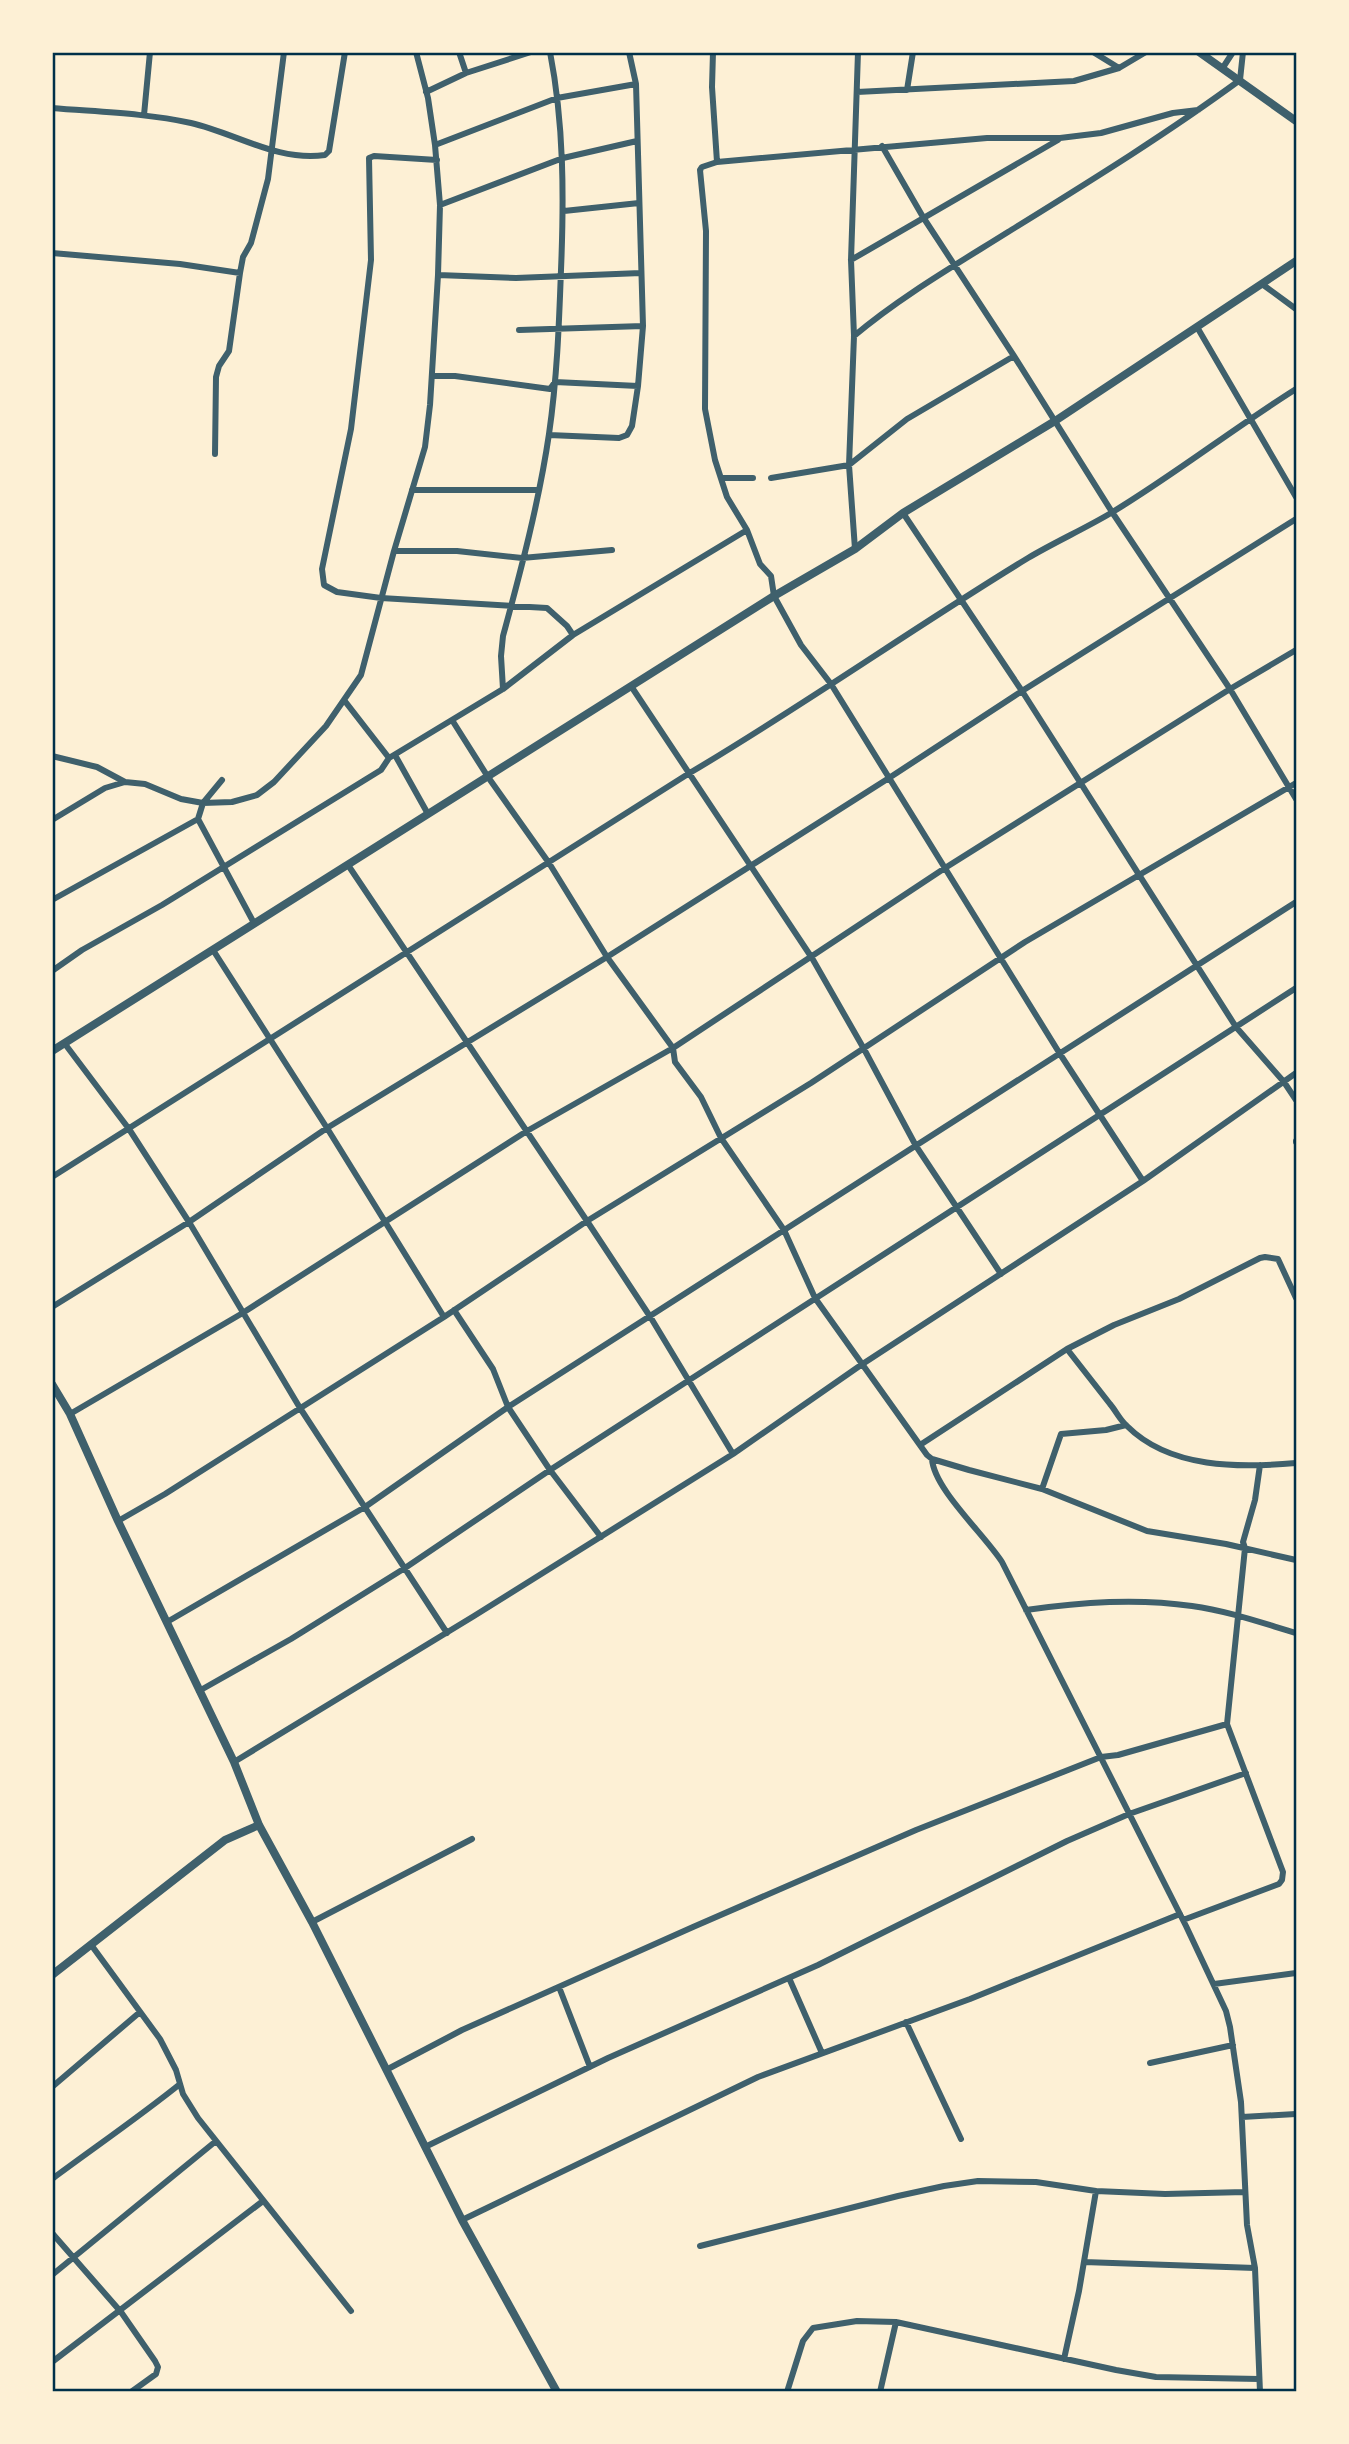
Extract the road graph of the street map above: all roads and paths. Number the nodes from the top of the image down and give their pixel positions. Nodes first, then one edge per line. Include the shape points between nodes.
1 (150, 52) edge
2 (284, 52) edge
3 (345, 52) edge
4 (416, 52) edge
5 (459, 52) edge
6 (531, 52) edge
7 (550, 52) edge
8 (629, 52) edge
9 (713, 52) edge
10 (858, 52) edge
11 (912, 52) edge
12 (1093, 52) edge
13 (1146, 52) edge
14 (1199, 52) edge
15 (1233, 52) edge
16 (1243, 52) edge
17 (1119, 68) junction
18 (1222, 69) junction
19 (466, 73) junction
20 (1240, 80) junction
21 (636, 84) junction
22 (907, 90) junction
23 (426, 92) junction
24 (856, 92) junction
25 (557, 98) junction
26 (52, 108) edge
27 (1198, 110) junction
28 (144, 115) junction
29 (1297, 121) edge
30 (1060, 138) junction
31 (637, 141) junction
32 (435, 145) junction
33 (882, 146) junction
34 (273, 150) junction
35 (856, 151) junction
36 (563, 158) junction
37 (437, 160) junction
38 (717, 162) junction
39 (639, 203) junction
40 (440, 205) junction
41 (564, 211) junction
42 (923, 217) junction
43 (52, 253) edge
44 (851, 260) junction
45 (1297, 261) edge
46 (955, 265) junction
47 (240, 273) junction
48 (641, 273) junction
49 (438, 275) junction
50 (561, 276) junction
51 (1262, 284) junction
52 (1297, 309) edge
53 (643, 326) junction
54 (1197, 327) junction
55 (560, 329) junction
56 (519, 330) dead end
57 (854, 336) junction
58 (1014, 356) junction
59 (432, 376) junction
60 (555, 382) junction
61 (638, 386) junction
62 (1297, 389) edge
63 (1250, 418) junction
64 (1055, 421) junction
65 (549, 435) junction
66 (215, 454) dead end
67 (849, 466) junction
68 (720, 478) junction
69 (753, 478) dead end
70 (771, 478) dead end
71 (412, 490) junction
72 (539, 490) junction
73 (1297, 497) edge
74 (1112, 512) junction
75 (903, 513) junction
76 (1297, 519) edge
77 (747, 530) junction
78 (855, 549) junction
79 (612, 550) dead end
80 (394, 551) junction
81 (522, 558) junction
82 (774, 596) junction
83 (381, 598) junction
84 (1171, 599) junction
85 (960, 601) junction
86 (511, 607) junction
87 (573, 635) junction
88 (1297, 650) edge
89 (831, 684) junction
90 (631, 686) junction
91 (503, 689) junction
92 (1230, 689) junction
93 (1022, 691) junction
94 (344, 700) junction
95 (452, 720) junction
96 (52, 756) edge
97 (392, 757) junction
98 (688, 774) junction
99 (488, 777) junction
100 (889, 778) junction
101 (222, 780) dead end
102 (125, 782) junction
103 (1297, 783) edge
104 (1081, 784) junction
105 (1289, 787) junction
106 (1297, 799) edge
107 (203, 803) junction
108 (428, 814) junction
109 (198, 819) junction
110 (52, 820) edge
111 (549, 863) junction
112 (348, 865) junction
113 (750, 867) junction
114 (223, 868) junction
115 (945, 868) junction
116 (1140, 875) junction
117 (52, 900) edge
118 (1297, 902) edge
119 (254, 923) junction
120 (213, 950) junction
121 (407, 952) junction
122 (607, 957) junction
123 (812, 958) junction
124 (1002, 958) junction
125 (1198, 967) junction
126 (52, 971) edge
127 (1297, 988) edge
128 (1236, 1027) junction
129 (269, 1038) junction
130 (468, 1043) junction
131 (65, 1044) junction
132 (673, 1048) junction
133 (864, 1049) junction
134 (52, 1051) edge
135 (1060, 1054) junction
136 (1297, 1073) edge
137 (1284, 1082) junction
138 (1297, 1100) edge
139 (1099, 1115) junction
140 (327, 1128) junction
141 (129, 1129) junction
142 (527, 1130) junction
143 (721, 1138) junction
144 (916, 1146) junction
145 (52, 1177) edge
146 (1143, 1181) junction
147 (957, 1207) junction
148 (587, 1221) junction
149 (189, 1222) junction
150 (386, 1222) junction
151 (784, 1230) junction
152 (1001, 1274) junction
153 (815, 1298) junction
154 (1297, 1298) edge
155 (52, 1307) edge
156 (454, 1310) junction
157 (242, 1314) junction
158 (444, 1317) junction
159 (651, 1318) junction
160 (1067, 1349) junction
161 (861, 1365) junction
162 (689, 1381) junction
163 (52, 1384) edge
164 (300, 1408) junction
165 (508, 1408) junction
166 (70, 1414) junction
167 (1126, 1425) junction
168 (920, 1445) junction
169 (733, 1454) junction
170 (933, 1459) junction
171 (1297, 1463) edge
172 (1260, 1465) junction
173 (550, 1470) junction
174 (1042, 1489) junction
175 (365, 1507) junction
176 (118, 1521) junction
177 (601, 1537) junction
178 (1245, 1548) junction
179 (1297, 1560) edge
180 (405, 1568) junction
181 (1026, 1610) junction
182 (1237, 1615) junction
183 (167, 1622) junction
184 (447, 1633) junction
185 (1297, 1633) edge
186 (199, 1691) junction
187 (1227, 1724) junction
188 (1101, 1757) junction
189 (234, 1762) junction
190 (1246, 1773) junction
191 (1129, 1814) junction
192 (259, 1825) junction
193 (472, 1839) dead end
194 (1182, 1917) junction
195 (312, 1922) junction
196 (92, 1945) junction
197 (1297, 1973) edge
198 (52, 1975) edge
199 (789, 1978) junction
200 (1214, 1984) junction
201 (559, 1987) junction
202 (140, 2012) junction
203 (906, 2022) junction
204 (1233, 2045) junction
205 (822, 2053) junction
206 (1150, 2063) dead end
207 (590, 2067) junction
208 (386, 2070) junction
209 (180, 2084) junction
210 (52, 2087) edge
211 (1297, 2114) edge
212 (1242, 2117) junction
213 (961, 2139) dead end
214 (216, 2141) junction
215 (425, 2147) junction
216 (52, 2179) edge
217 (1096, 2191) junction
218 (1245, 2192) junction
219 (263, 2201) junction
220 (462, 2220) junction
221 (52, 2233) edge
222 (700, 2246) dead end
223 (75, 2258) junction
224 (1084, 2262) junction
225 (1255, 2268) junction
226 (52, 2275) edge
227 (351, 2311) dead end
228 (121, 2312) junction
229 (896, 2322) junction
230 (1064, 2358) junction
231 (52, 2362) edge
232 (1259, 2379) junction
233 (131, 2392) edge
234 (557, 2392) edge
235 (787, 2392) edge
236 (880, 2392) edge
237 (1259, 2392) edge

1 - 28 street
2 - 34 street
3 - 34 street via 329,151 319,156 292,156
4 - 23 street
5 - 19 street
6 - 19 street
7 - 25 street
8 - 21 street
9 - 38 street
10 - 24 street
11 - 22 street
12 - 17 street
13 - 17 street
14 - 18 street
15 - 18 street
16 - 20 street
17 - 22 street via 1065,82
18 - 20 street
19 - 23 street
20 - 27 street
20 - 29 street
21 - 25 street
21 - 31 street
22 - 24 street
23 - 32 street
24 - 35 street
25 - 32 street
25 - 36 street
26 - 28 street
27 - 30 street
27 - 46 street
28 - 34 street via 193,124
30 - 33 street
30 - 42 street
31 - 36 street
31 - 39 street
32 - 37 street
33 - 35 street
33 - 42 street
34 - 47 street
35 - 38 street
35 - 44 street
36 - 40 street
36 - 41 street
37 - 40 street
37 - 83 street via 369,158 371,260 351,429 321,578 337,592
38 - 68 street via 700,170 706,232 705,409
39 - 41 street
39 - 48 street
40 - 49 street
41 - 50 street
42 - 44 street
42 - 46 street
43 - 47 street
44 - 57 street
45 - 51 street
46 - 57 street
46 - 58 street
47 - 66 street via 229,351 216,377
48 - 50 street
48 - 53 street
49 - 50 street
49 - 59 street
50 - 55 street
51 - 52 street
51 - 54 street
53 - 55 street
53 - 61 street
54 - 63 street
54 - 64 street
55 - 56 street
55 - 60 street
57 - 67 street
58 - 64 street
58 - 67 street via 907,419
59 - 60 street via 550,389
59 - 71 street via 425,447
60 - 61 street
60 - 65 street
61 - 65 street via 627,435
62 - 63 street
63 - 73 street
63 - 74 street
64 - 74 street
64 - 75 street
65 - 72 street
67 - 70 street
67 - 78 street
68 - 69 street
68 - 77 street
71 - 72 street
71 - 80 street
72 - 81 street
74 - 84 street
74 - 85 street
75 - 78 street
75 - 85 street
76 - 84 street
77 - 82 street via 760,564 771,576
77 - 87 street
78 - 82 street
79 - 81 street
80 - 81 street
80 - 83 street
81 - 86 street
82 - 89 street via 801,645
82 - 90 street
83 - 86 street
83 - 94 street via 361,675
84 - 92 street
84 - 93 street
85 - 89 street
85 - 93 street
86 - 87 street via 547,608
86 - 91 street via 501,656
87 - 91 street
88 - 92 street
89 - 98 street
89 - 100 street
90 - 98 street
90 - 99 street
91 - 95 street
92 - 104 street
92 - 105 street
93 - 100 street
93 - 104 street
94 - 97 street
94 - 107 street via 313,740 257,795
95 - 97 street
95 - 99 street
96 - 102 street via 97,767
97 - 108 street
97 - 114 street via 381,771
98 - 111 street
98 - 113 street
99 - 108 street
99 - 111 street
100 - 113 street
100 - 115 street
101 - 107 street
102 - 107 street
102 - 110 street via 105,788
103 - 105 street
104 - 115 street
104 - 116 street
105 - 106 street
105 - 116 street
107 - 109 street
108 - 112 street
109 - 114 street
109 - 117 street
111 - 121 street
111 - 122 street
112 - 119 street
112 - 121 street
113 - 122 street
113 - 123 street
114 - 119 street
114 - 126 street
115 - 123 street
115 - 124 street
116 - 124 street
116 - 125 street
118 - 125 street
119 - 120 street
120 - 129 street
120 - 131 street
121 - 129 street
121 - 130 street
122 - 130 street
122 - 132 street
123 - 132 street
123 - 133 street
124 - 133 street
124 - 135 street
125 - 128 street
125 - 135 street
127 - 128 street
128 - 137 street
128 - 139 street
129 - 140 street
129 - 141 street
130 - 140 street
130 - 142 street
131 - 134 street
131 - 141 street
132 - 142 street
132 - 143 street via 675,1062 701,1097
133 - 143 street
133 - 144 street
135 - 139 street
135 - 144 street
136 - 137 street
137 - 138 street
137 - 146 street
139 - 146 street
139 - 147 street
140 - 149 street
140 - 150 street
141 - 145 street
141 - 149 street
142 - 148 street
142 - 150 street
143 - 148 street
143 - 151 street
144 - 147 street
144 - 151 street
146 - 152 street
147 - 152 street
147 - 153 street
148 - 156 street
148 - 159 street
149 - 155 street
149 - 157 street
150 - 157 street
150 - 158 street
151 - 153 street
151 - 159 street
152 - 161 street
153 - 161 street
153 - 162 street
154 - 160 street via 1278,1259 1265,1256
156 - 158 street
156 - 165 street via 493,1368
157 - 164 street
157 - 166 street
158 - 164 street
159 - 162 street
159 - 165 street
160 - 167 street
160 - 168 street
161 - 168 street
161 - 169 street
162 - 169 street
162 - 173 street
163 - 166 street
164 - 175 street
164 - 176 street
165 - 173 street
165 - 175 street
166 - 176 street
167 - 172 street via 1180,1458
167 - 174 street via 1061,1434
168 - 170 street
169 - 177 street
170 - 174 street
170 - 181 street via 938,1480 992,1546
171 - 172 street
172 - 178 street
173 - 177 street
173 - 180 street
174 - 178 street via 1147,1531
175 - 180 street
175 - 183 street
176 - 183 street
177 - 184 street
178 - 179 street
178 - 182 street
180 - 184 street
180 - 186 street
181 - 182 street via 1083,1602 1146,1602
181 - 188 street
182 - 185 street
182 - 187 street
183 - 186 street
184 - 189 street
186 - 189 street
187 - 188 street
187 - 190 street
188 - 191 street
188 - 201 street via 916,1830
189 - 192 street
190 - 191 street
190 - 194 street via 1282,1880
191 - 194 street
191 - 199 street
192 - 195 street
192 - 196 street via 225,1840
193 - 195 street
194 - 200 street
194 - 203 street
195 - 208 street
196 - 198 street
196 - 202 street
197 - 200 street
199 - 205 street
199 - 207 street
200 - 204 street
201 - 207 street
201 - 208 street
202 - 209 street via 160,2039
202 - 210 street
203 - 205 street
203 - 213 street
204 - 206 street
204 - 212 street
205 - 220 street via 690,2108
207 - 215 street
208 - 215 street
209 - 214 street
209 - 216 street
211 - 212 street
212 - 218 street
214 - 219 street
214 - 223 street
215 - 220 street
217 - 218 street
217 - 222 street via 1036,2182 978,2181 898,2196
217 - 224 street
218 - 225 street
219 - 227 street
219 - 228 street
220 - 234 street
221 - 223 street
223 - 226 street
223 - 228 street
224 - 225 street
224 - 230 street
225 - 232 street
228 - 231 street
228 - 233 street via 158,2367 156,2374
229 - 230 street
229 - 235 street via 858,2321 814,2328 803,2341
229 - 236 street
230 - 232 street via 1156,2377
232 - 237 street

